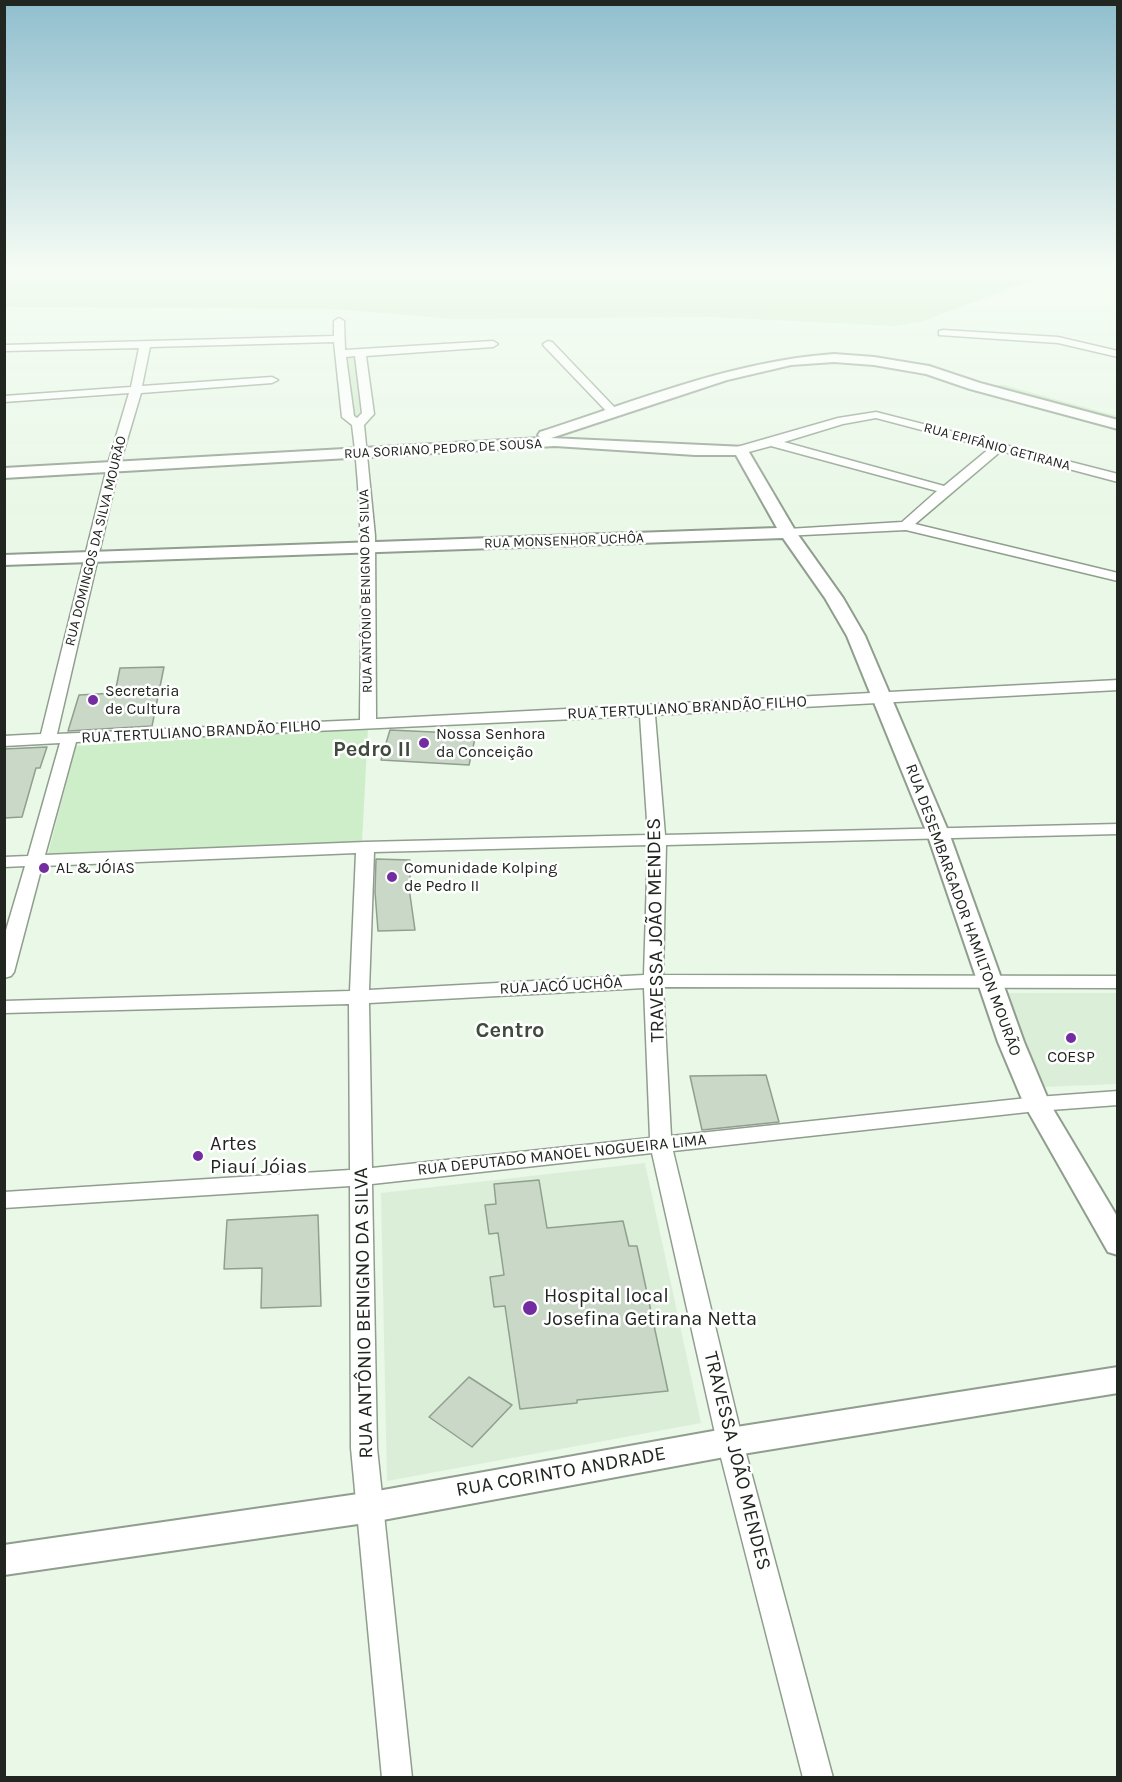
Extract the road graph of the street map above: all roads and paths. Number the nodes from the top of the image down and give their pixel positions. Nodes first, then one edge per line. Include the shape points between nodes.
1 (144, 350) edge
2 (339, 350) edge
3 (391, 350) edge
4 (554, 350) edge
5 (1102, 350) edge
6 (360, 352) junction
7 (339, 354) junction
8 (1118, 354) edge
9 (958, 379) junction
10 (272, 380) dead end
11 (136, 389) junction
12 (4, 399) edge
13 (614, 413) junction
14 (876, 415) joint
15 (1118, 415) edge
16 (358, 424) junction
17 (1118, 425) edge
18 (774, 442) junction
19 (518, 444) junction
20 (999, 447) junction
21 (741, 450) junction
22 (363, 453) junction
23 (113, 467) junction
24 (4, 473) edge
25 (1118, 478) edge
26 (946, 490) junction
27 (906, 526) junction
28 (788, 533) junction
29 (368, 549) junction
30 (91, 558) junction
31 (4, 560) edge
32 (1118, 577) edge
33 (1118, 685) edge
34 (882, 699) junction
35 (647, 711) junction
36 (368, 723) junction
37 (48, 739) junction
38 (69, 739) junction
39 (4, 741) edge
40 (1118, 829) edge
41 (938, 833) junction
42 (657, 839) junction
43 (365, 848) junction
44 (37, 860) junction
45 (4, 862) edge
46 (4, 972) edge
47 (653, 981) junction
48 (1118, 982) edge
49 (988, 983) junction
50 (359, 997) junction
51 (4, 1007) edge
52 (1118, 1098) edge
53 (1037, 1104) junction
54 (661, 1145) junction
55 (361, 1177) junction
56 (4, 1200) edge
57 (1118, 1244) edge
58 (1118, 1380) edge
59 (730, 1442) junction
60 (372, 1507) junction
61 (4, 1560) edge
62 (397, 1778) edge
63 (818, 1778) edge

1 - 11 street, RUA DOMINGOS DA SILVA MOURÃO
2 - 7 street, RUA ANTÔNIO BENIGNO DA SILVA
3 - 6 street
4 - 13 street
5 - 8 street
6 - 7 street
6 - 16 street, RUA ANTÔNIO BENIGNO DA SILVA via 368,414
7 - 16 street, RUA ANTÔNIO BENIGNO DA SILVA via 348,417
9 - 13 street via 874,361 791,361 723,377
9 - 15 street via 1006,384
9 - 17 street
10 - 11 street
11 - 12 street
11 - 23 street, RUA DOMINGOS DA SILVA MOURÃO
13 - 19 street
14 - 18 street, RUA SORIANO PEDRO DE SOUSA via 856,417
14 - 20 street, RUA EPIFÂNIO GETIRANA
16 - 22 street, RUA ANTÔNIO BENIGNO DA SILVA
18 - 21 street, RUA SORIANO PEDRO DE SOUSA
18 - 26 street
19 - 21 street, RUA SORIANO PEDRO DE SOUSA via 597,443
19 - 22 street, RUA SORIANO PEDRO DE SOUSA
20 - 25 street, RUA EPIFÂNIO GETIRANA
20 - 26 street
21 - 28 street, RUA DESEMBARGADOR HAMILTON MOURÃO
22 - 23 street, RUA SORIANO PEDRO DE SOUSA
22 - 29 street, RUA ANTÔNIO BENIGNO DA SILVA
23 - 24 street, RUA SORIANO PEDRO DE SOUSA
23 - 30 street, RUA DOMINGOS DA SILVA MOURÃO
26 - 27 street
27 - 28 street, RUA MONSENHOR UCHÔA
27 - 32 street, RUA MONSENHOR UCHÔA
28 - 29 street, RUA MONSENHOR UCHÔA
28 - 34 street, RUA DESEMBARGADOR HAMILTON MOURÃO via 856,636
29 - 30 street, RUA MONSENHOR UCHÔA
29 - 36 street, RUA ANTÔNIO BENIGNO DA SILVA
30 - 31 street, RUA MONSENHOR UCHÔA
30 - 37 street, RUA DOMINGOS DA SILVA MOURÃO
33 - 34 street, RUA TERTULIANO BRANDÃO FILHO
34 - 35 street, RUA TERTULIANO BRANDÃO FILHO
34 - 41 street, RUA DESEMBARGADOR HAMILTON MOURÃO
35 - 36 street, RUA TERTULIANO BRANDÃO FILHO
35 - 42 street, TRAVESSA JOÃO MENDES
36 - 38 street, RUA TERTULIANO BRANDÃO FILHO
37 - 38 street, RUA TERTULIANO BRANDÃO FILHO
37 - 39 street, RUA TERTULIANO BRANDÃO FILHO
38 - 44 street
40 - 41 street
41 - 42 street
41 - 49 street, RUA DESEMBARGADOR HAMILTON MOURÃO
42 - 43 street
42 - 47 street, TRAVESSA JOÃO MENDES
43 - 44 street
43 - 50 street, RUA ANTÔNIO BENIGNO DA SILVA
44 - 45 street
44 - 46 street
47 - 49 street, RUA JACÓ UCHÔA
47 - 50 street, RUA JACÓ UCHÔA
47 - 54 street, TRAVESSA JOÃO MENDES
48 - 49 street, RUA JACÓ UCHÔA
49 - 53 street, RUA DESEMBARGADOR HAMILTON MOURÃO
50 - 51 street, RUA JACÓ UCHÔA
50 - 55 street, RUA ANTÔNIO BENIGNO DA SILVA
52 - 53 street, RUA DEPUTADO MANOEL NOGUEIRA LIMA
53 - 54 street, RUA DEPUTADO MANOEL NOGUEIRA LIMA
53 - 57 street, RUA DESEMBARGADOR HAMILTON MOURÃO
54 - 55 street, RUA DEPUTADO MANOEL NOGUEIRA LIMA
54 - 59 street, TRAVESSA JOÃO MENDES
55 - 56 street, RUA DEPUTADO MANOEL NOGUEIRA LIMA
55 - 60 street, RUA ANTÔNIO BENIGNO DA SILVA via 364,1448
58 - 59 street, RUA CORINTO ANDRADE
59 - 60 street, RUA CORINTO ANDRADE
59 - 63 street, TRAVESSA JOÃO MENDES
60 - 61 street, RUA CORINTO ANDRADE
60 - 62 street, RUA ANTÔNIO BENIGNO DA SILVA

